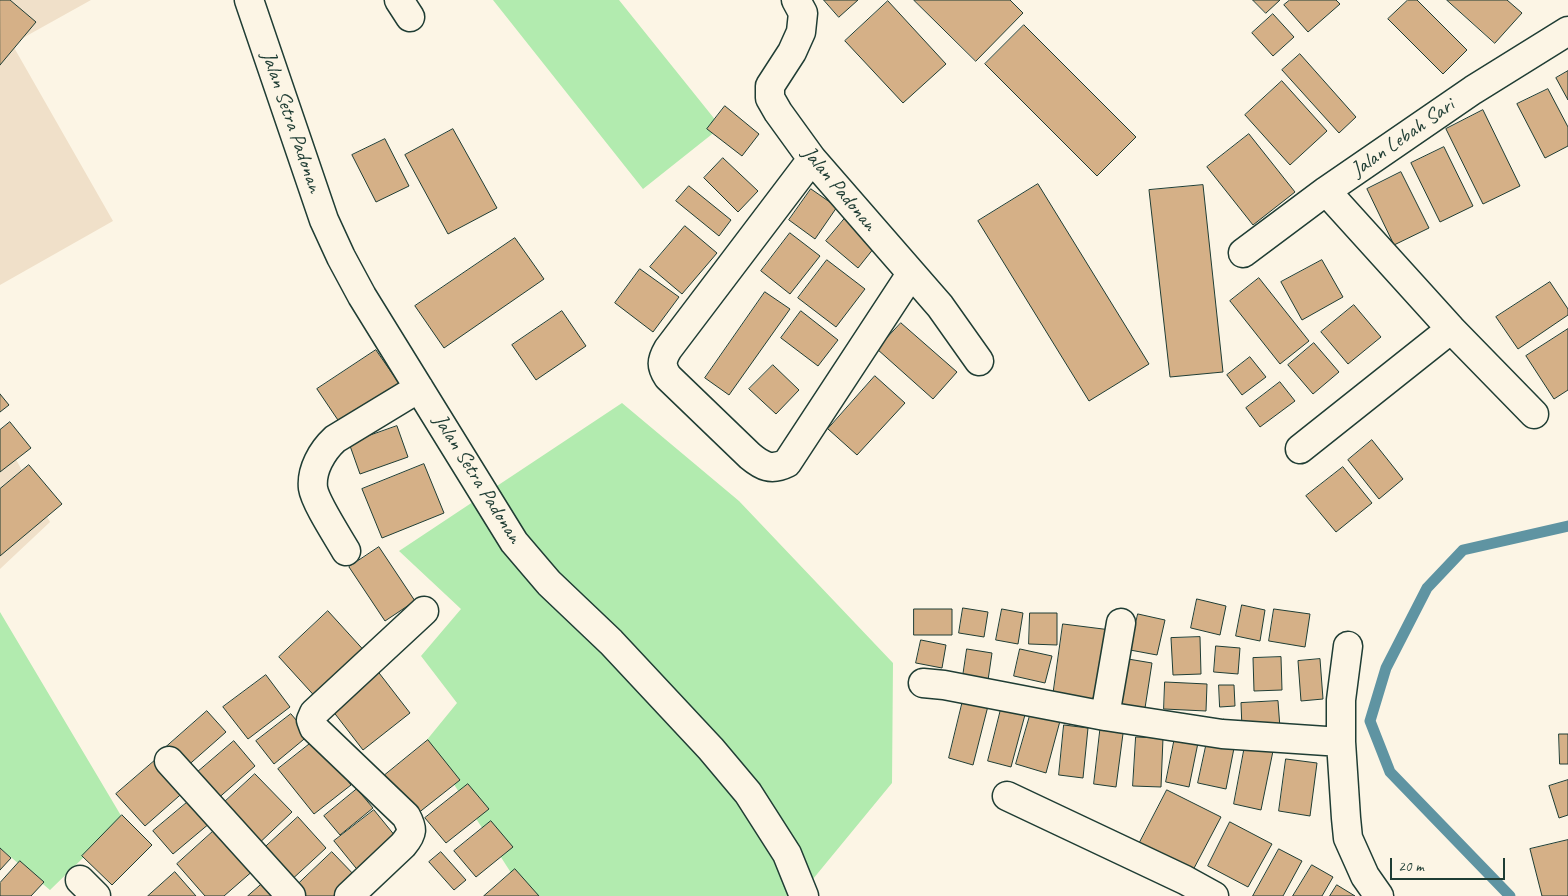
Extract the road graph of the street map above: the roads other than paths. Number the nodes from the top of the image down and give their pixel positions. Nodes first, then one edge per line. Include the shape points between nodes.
1 (249, 0) edge
2 (796, 0) edge
3 (1568, 31) edge
4 (812, 160) junction
5 (1326, 191) junction
6 (1243, 253) dead end
7 (911, 274) junction
8 (1451, 329) junction
9 (979, 361) dead end
10 (420, 388) junction
11 (1534, 414) dead end
12 (1300, 449) dead end
13 (346, 551) dead end
14 (424, 611) dead end
15 (1121, 623) dead end
16 (1348, 646) dead end
17 (923, 683) dead end
18 (1105, 716) junction
19 (1341, 742) junction
20 (169, 761) dead end
21 (1007, 796) dead end
22 (291, 896) edge
23 (349, 896) edge
24 (804, 896) edge
25 (1214, 896) edge
26 (1379, 896) edge

1 - 10 street, Jalan Setra Padonan via 341,257
2 - 4 street, Jalan Padonan via 803,13 801,32 770,86 770,98
3 - 5 street, Jalan Lebah Sari via 1473,90
4 - 7 street, Jalan Padonan
4 - 7 street via 668,350 662,368 668,377 758,463 778,467 786,463
5 - 6 street, Jalan Lebah Sari
5 - 8 street
7 - 9 street, Jalan Padonan via 940,306
8 - 11 street
8 - 12 street
10 - 13 street via 334,439 321,456 313,489
10 - 24 street, Jalan Setra Padonan via 514,542 711,749 748,793 788,854
14 - 23 street via 314,713 311,720 314,728 406,816 411,826 411,836
15 - 18 street
16 - 19 street via 1341,700
17 - 18 street
18 - 19 street via 1222,734
19 - 26 street via 1348,838 1365,876
20 - 22 street
21 - 25 street

